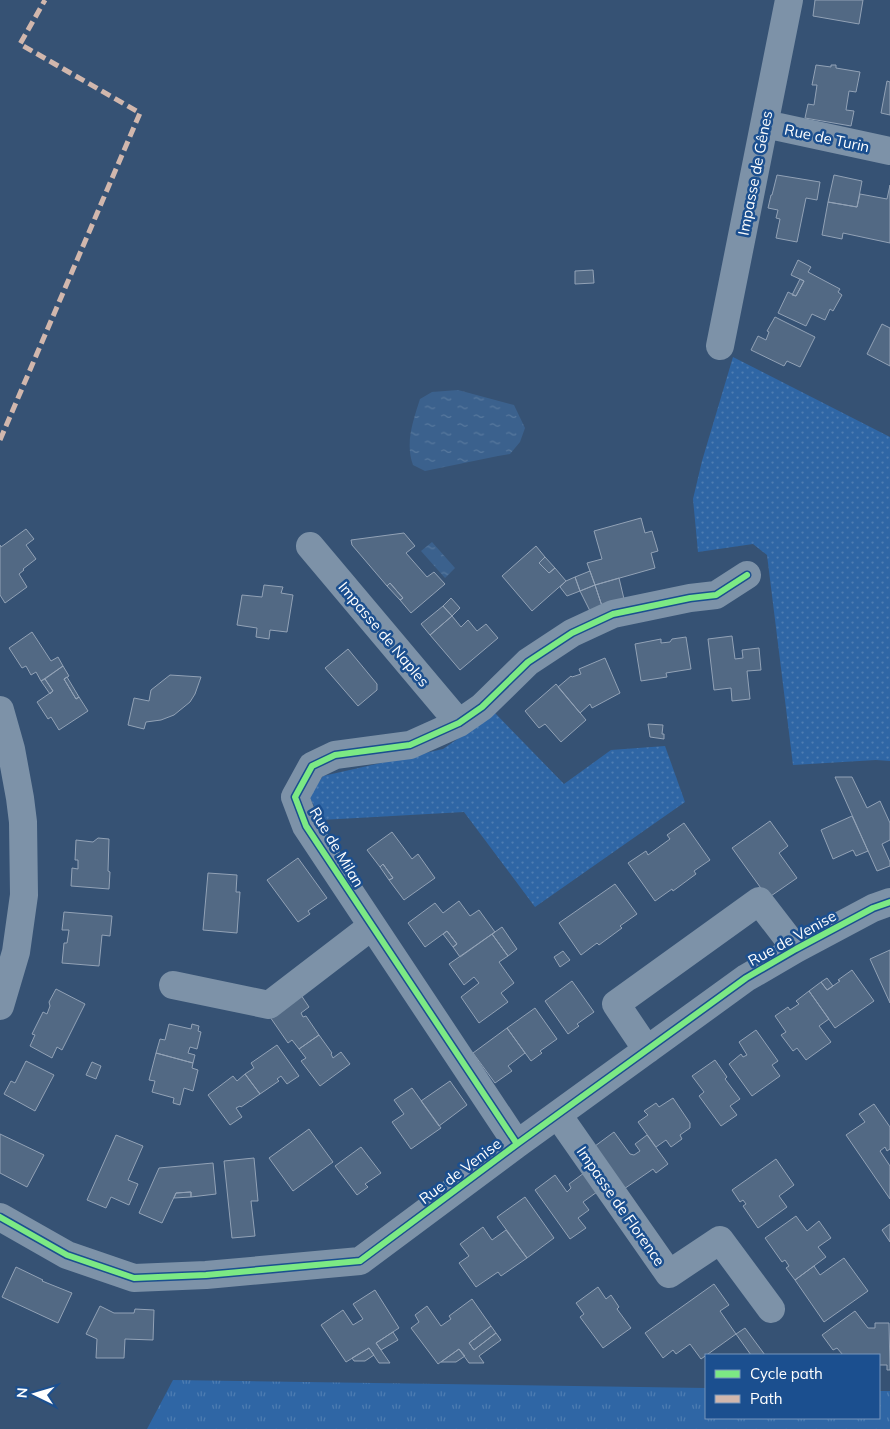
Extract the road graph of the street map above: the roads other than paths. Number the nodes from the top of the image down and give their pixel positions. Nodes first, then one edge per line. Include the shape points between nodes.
1 (789, 0) edge
2 (764, 124) junction
3 (890, 151) edge
4 (720, 346) dead end
5 (310, 546) dead end
6 (746, 575) dead end
7 (0, 710) edge
8 (459, 723) junction
9 (890, 902) edge
10 (372, 926) junction
11 (796, 949) junction
12 (173, 985) dead end
13 (0, 1006) edge
14 (647, 1050) junction
15 (558, 1115) junction
16 (517, 1144) junction
17 (0, 1217) edge
18 (771, 1309) dead end

1 - 2 street, Impasse de Gênes
2 - 3 street, Rue de Turin
2 - 4 street, Impasse de Gênes
5 - 8 street, Impasse de Naples
6 - 8 street, Rue de Milan via 716,595 613,614 572,633 528,662
7 - 13 street via 21,806 24,895 16,952
8 - 10 street, Rue de Milan via 410,745 335,754 312,766 295,797 306,826
9 - 11 street, Rue de Venise via 872,908
10 - 12 street via 269,1005
10 - 16 street, Rue de Milan
11 - 14 street, Rue de Venise via 746,978
11 - 14 street via 759,901 616,1004
14 - 15 street, Rue de Venise
15 - 16 street, Rue de Venise
15 - 18 street, Impasse de Florence via 669,1274 720,1240
16 - 17 street, Rue de Venise via 360,1261 134,1278 67,1255

